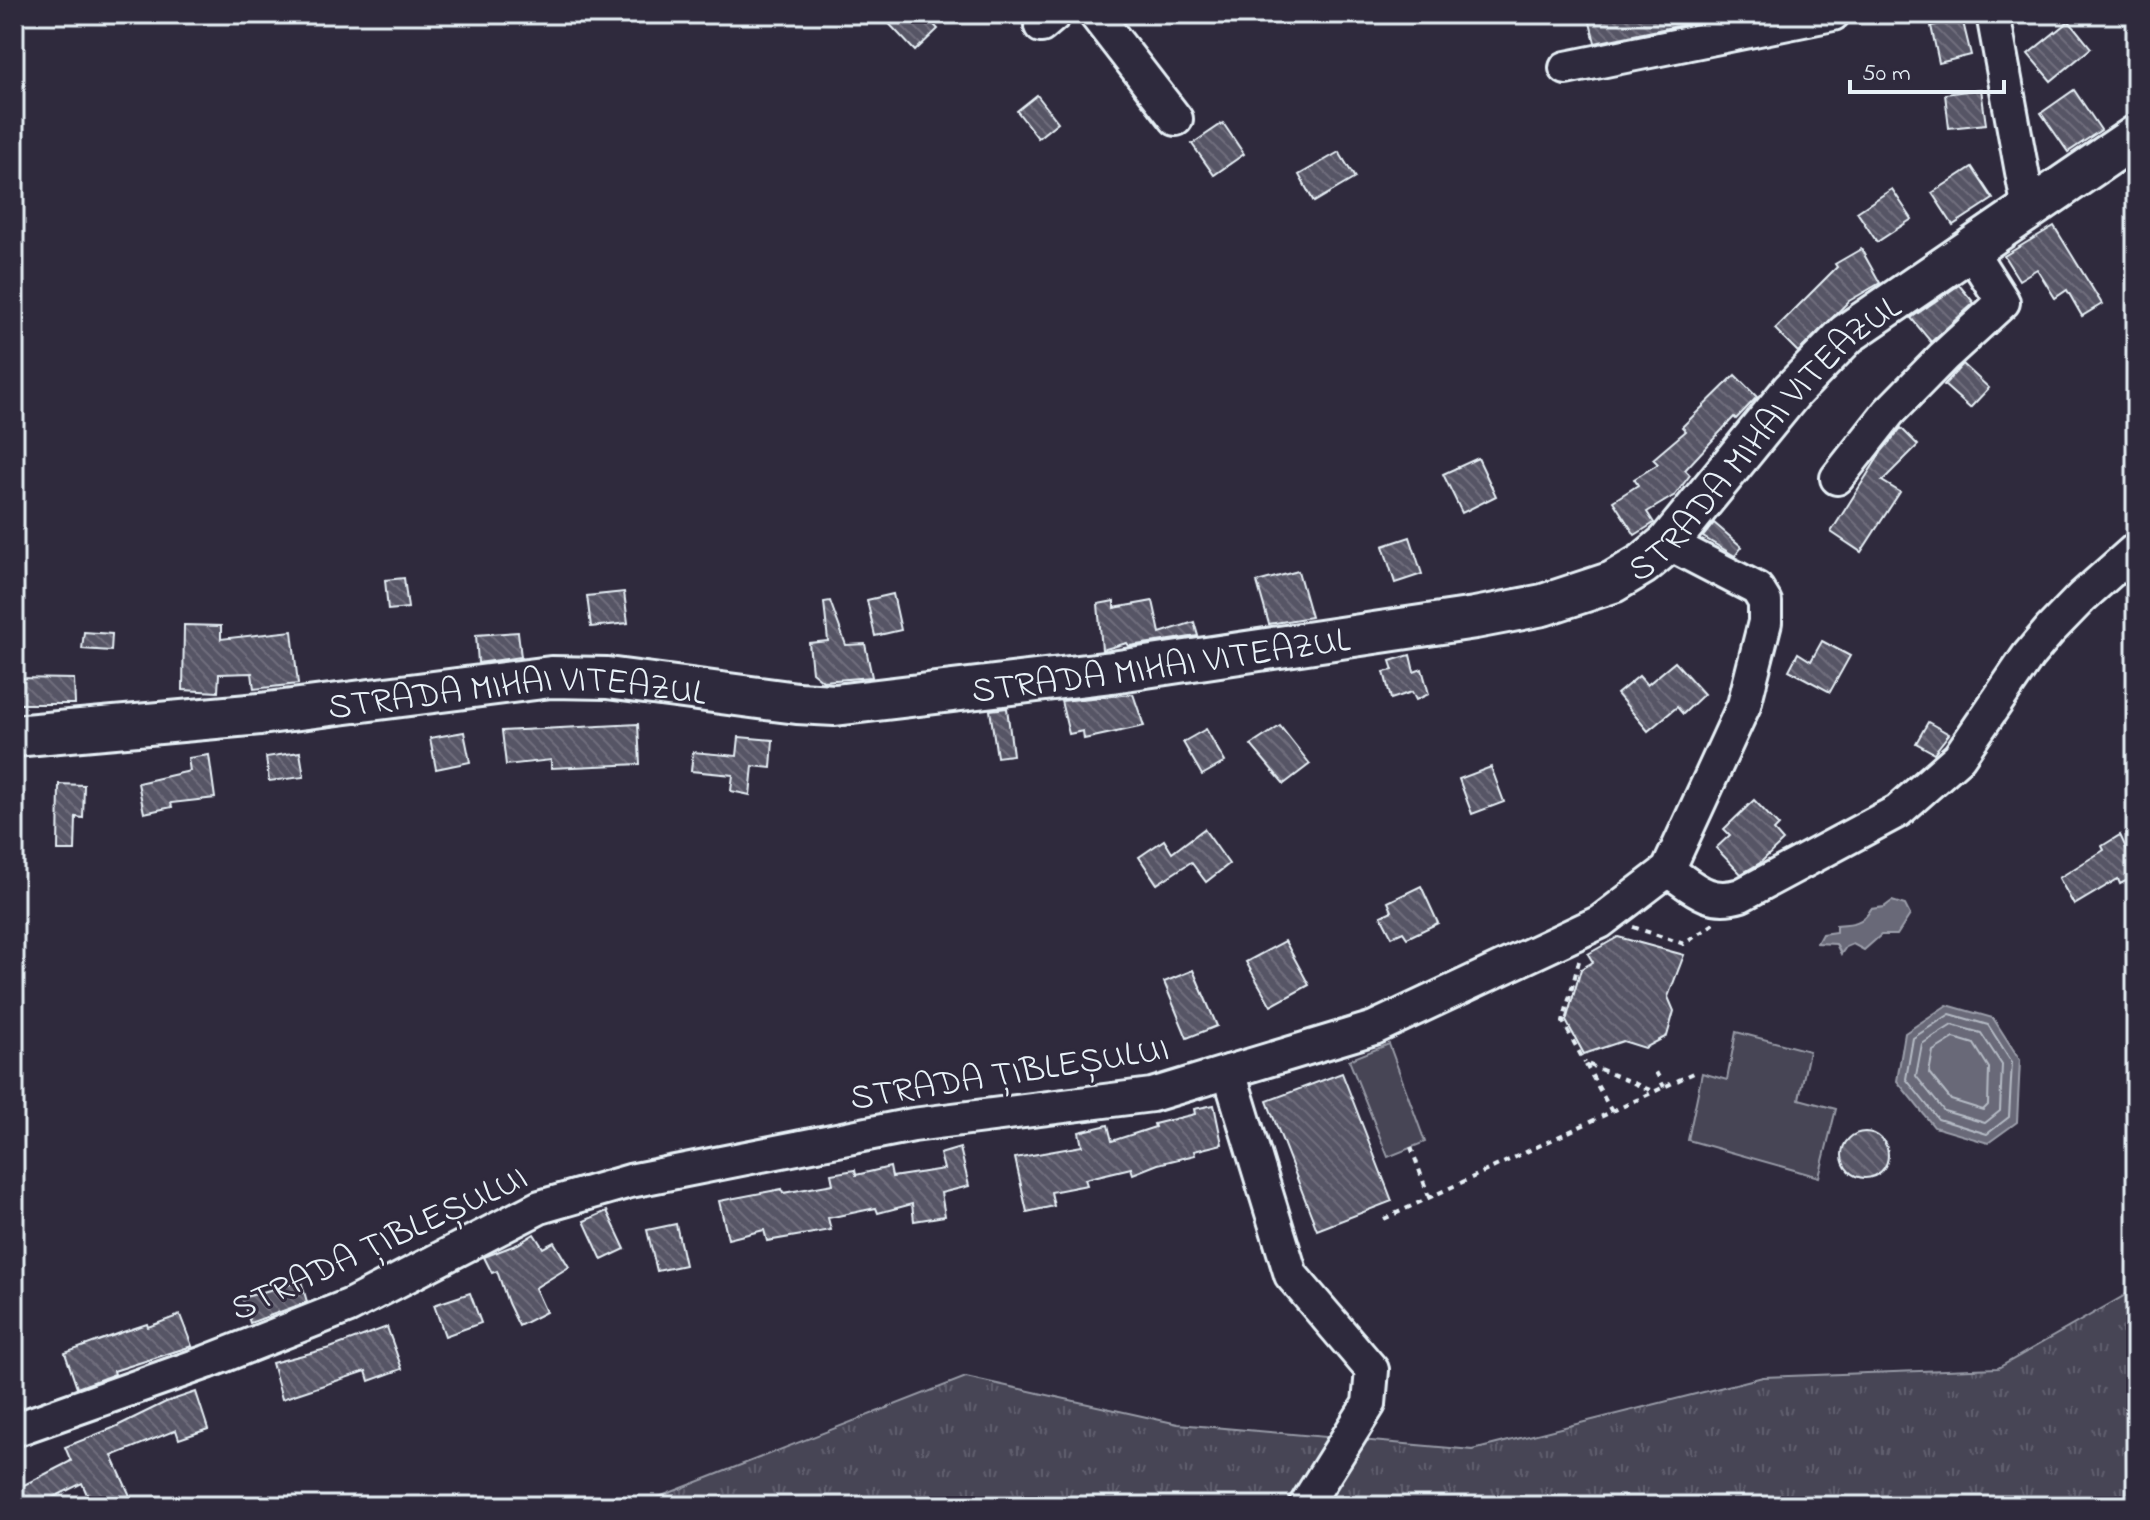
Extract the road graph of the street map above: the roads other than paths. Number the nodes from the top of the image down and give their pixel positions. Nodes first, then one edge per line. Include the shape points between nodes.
1 (1095, 14) edge
2 (1833, 14) edge
3 (1993, 14) edge
4 (1566, 68) dead end
5 (1176, 119) dead end
6 (2136, 136) edge
7 (2029, 210) junction
8 (1970, 250) junction
9 (1837, 478) dead end
10 (1668, 543) junction
11 (2136, 549) edge
12 (14, 736) edge
13 (1668, 870) junction
14 (1229, 1072) junction
15 (14, 1430) edge
16 (1305, 1506) edge

1 - 5 street
2 - 4 street
3 - 7 street
6 - 7 main road, STRADA MIHAI VITEAZUL
7 - 8 main road, STRADA MIHAI VITEAZUL
8 - 9 street via 2003,302 1889,412
8 - 10 main road, STRADA MIHAI VITEAZUL via 1847,334 1792,391
10 - 12 main road, STRADA MIHAI VITEAZUL via 1613,582 1543,605 1112,672 835,705 607,678 551,677 260,714
10 - 13 street, STRADA ȚIBLEȘULUI via 1757,589 1765,602 1744,705
11 - 13 street via 2050,630 1959,757 1898,811 1726,900 1710,898
13 - 14 street, STRADA ȚIBLEȘULUI via 1600,922 1374,1028
14 - 15 street, STRADA ȚIBLEȘULUI via 1152,1095 913,1125 816,1144 630,1181 540,1207 349,1306
14 - 16 street via 1291,1275 1372,1370 1369,1404

